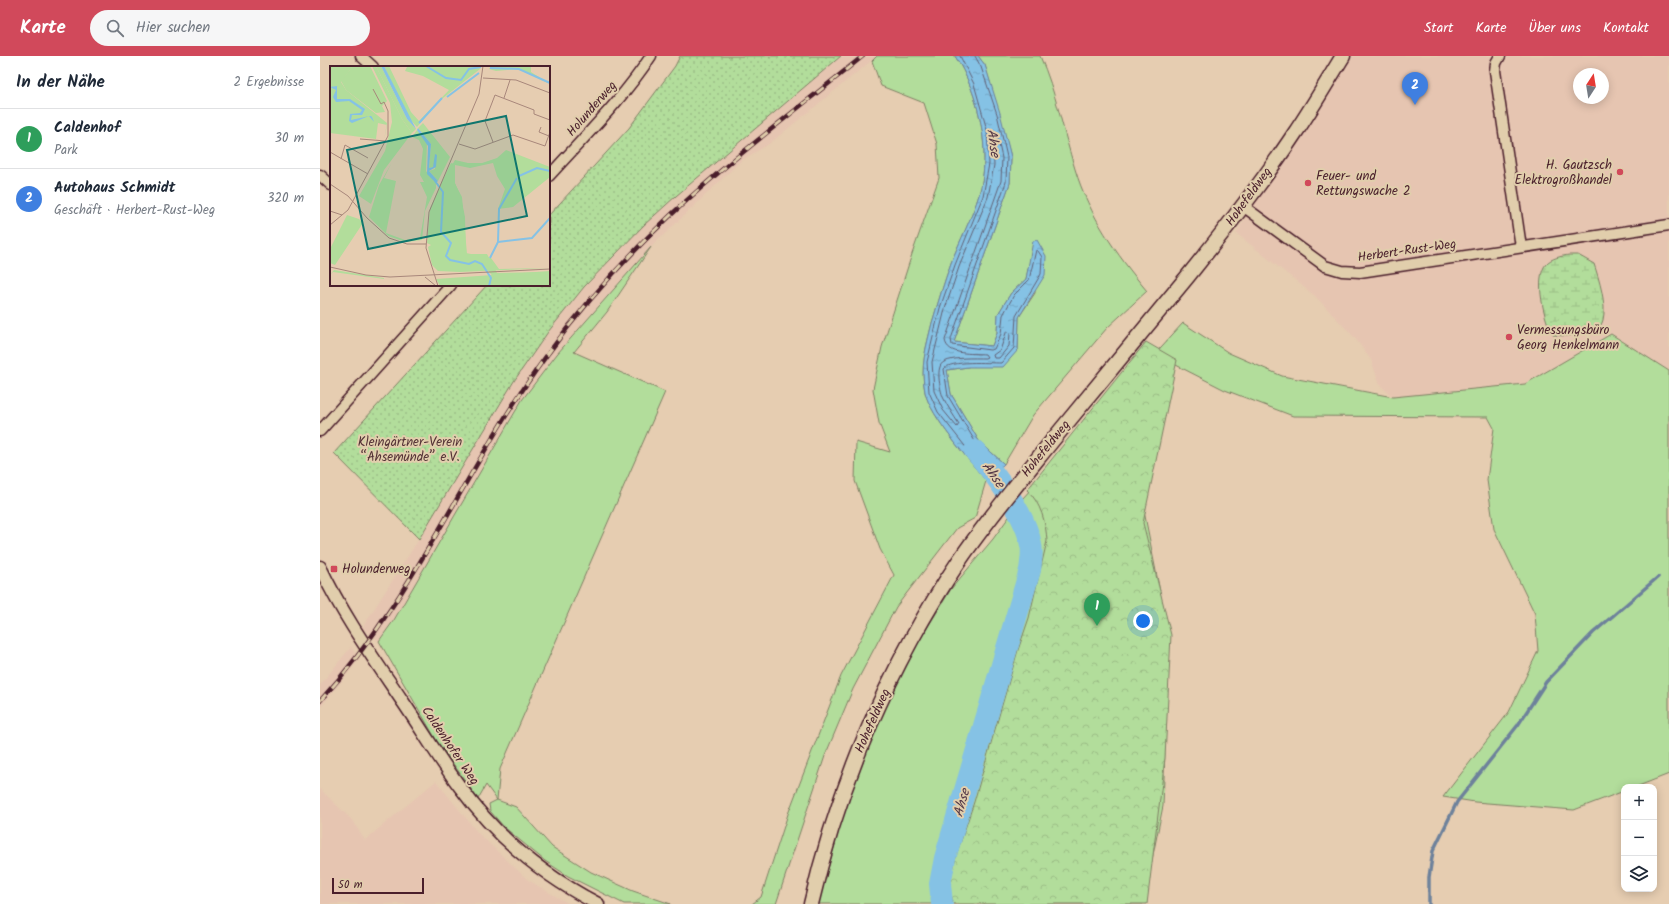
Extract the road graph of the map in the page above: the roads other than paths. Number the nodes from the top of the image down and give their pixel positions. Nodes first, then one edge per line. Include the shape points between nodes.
1 (361, 56) edge
2 (651, 56) edge
3 (1343, 56) edge
4 (1500, 56) edge
5 (372, 66) edge
6 (320, 175) edge
7 (550, 175) edge
8 (330, 184) edge
9 (1243, 206) junction
10 (1669, 226) edge
11 (1521, 247) junction
12 (446, 287) edge
13 (320, 431) edge
14 (320, 567) edge
15 (598, 904) edge
16 (811, 904) edge

1 - 5 street
2 - 7 street, Holunderweg via 610,109
3 - 9 main road, Hohefeldweg via 1295,133
4 - 11 street via 1495,71
6 - 8 street
9 - 11 street, Herbert-Rust-Weg via 1325,266 1342,270 1360,272
9 - 16 main road, Hohefeldweg via 1027,471 960,561 933,604 905,653 857,756 818,873
10 - 11 street, Herbert-Rust-Weg
12 - 13 street
14 - 15 street, Caldenhofer Weg via 332,592 366,647 478,810 533,863

